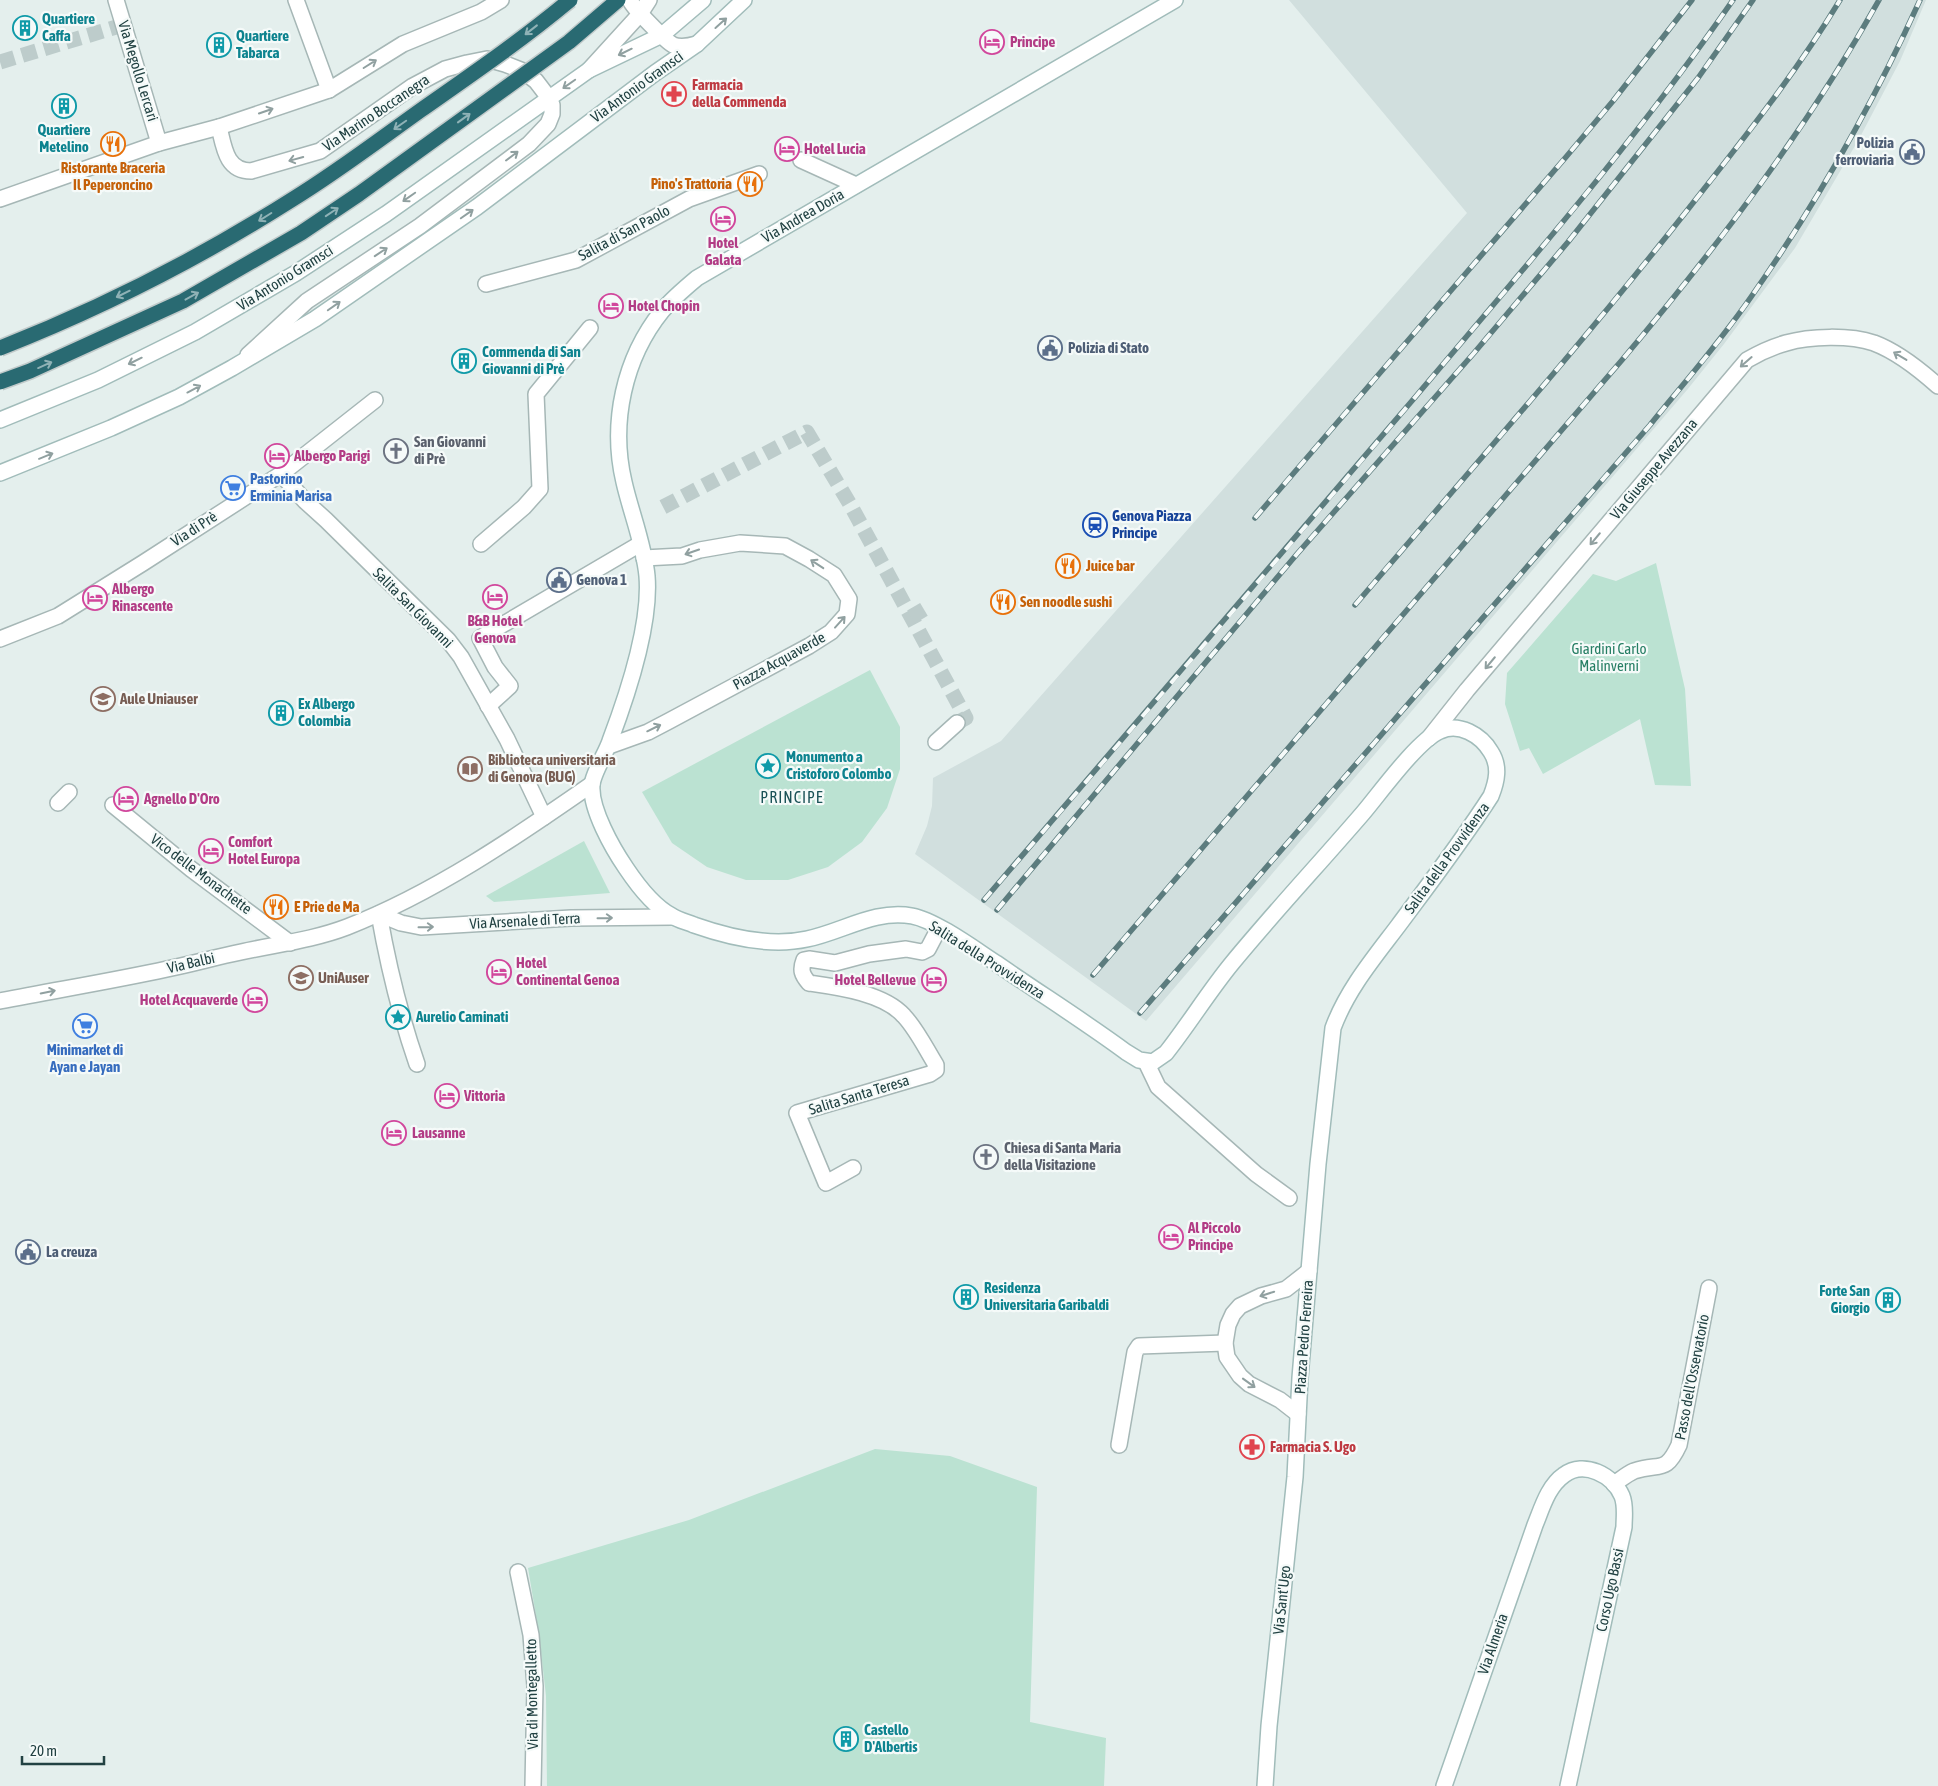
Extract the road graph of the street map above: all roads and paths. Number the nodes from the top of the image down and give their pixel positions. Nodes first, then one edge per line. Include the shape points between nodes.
1 (116, 0) edge
2 (296, 0) edge
3 (501, 0) edge
4 (570, 0) edge
5 (618, 0) edge
6 (630, 0) edge
7 (649, 0) edge
8 (703, 0) edge
9 (744, 0) edge
10 (1175, 0) edge
11 (640, 14) junction
12 (662, 35) junction
13 (697, 44) junction
14 (588, 70) junction
15 (329, 90) junction
16 (549, 98) junction
17 (220, 127) junction
18 (159, 143) junction
19 (801, 160) dead end
20 (759, 174) dead end
21 (856, 185) junction
22 (0, 199) edge
23 (486, 284) dead end
24 (590, 328) dead end
25 (0, 348) edge
26 (232, 368) junction
27 (0, 382) edge
28 (1938, 386) edge
29 (376, 400) dead end
30 (0, 420) edge
31 (0, 473) edge
32 (280, 474) junction
33 (481, 544) dead end
34 (642, 551) junction
35 (0, 639) edge
36 (488, 706) junction
37 (957, 723) tunnel mouth
38 (1428, 738) junction
39 (936, 742) dead end
40 (609, 746) junction
41 (592, 784) junction
42 (69, 792) dead end
43 (58, 803) dead end
44 (112, 805) dead end
45 (544, 818) junction
46 (379, 914) junction
47 (672, 917) junction
48 (939, 928) junction
49 (753, 940) joint
50 (290, 943) junction
51 (0, 1001) edge
52 (1146, 1062) junction
53 (417, 1064) dead end
54 (853, 1168) dead end
55 (1289, 1198) dead end
56 (1309, 1271) junction
57 (1709, 1288) dead end
58 (1225, 1343) junction
59 (1298, 1414) junction
60 (1119, 1445) dead end
61 (1614, 1484) junction
62 (518, 1572) dead end
63 (533, 1786) edge
64 (1265, 1786) edge
65 (1444, 1786) edge
66 (1568, 1786) edge

1 - 18 street, Via Megollo Lercari
2 - 15 street
15 -> 3 street via 403,44 481,12
4 -> 25 highway, bridge via 347,163 241,232 118,297
27 -> 5 highway, bridge via 30,372 183,301 301,233 569,42
6 - 11 street
7 - 11 street
8 - 12 street, Via Antonio Gramsci
13 -> 9 street, Via Antonio Gramsci
10 - 21 street, Via Andrea Doria
11 - 12 street
11 - 14 street
12 - 13 street via 673,45
12 -> 14 street, Via Antonio Gramsci
26 -> 13 street, Via Antonio Gramsci via 315,319 411,253
14 -> 16 street, Via Antonio Gramsci
17 -> 15 street
16 -> 17 street, Via Marino Boccanegra via 523,71 487,59 468,63 445,69 413,86 320,151 251,171 243,171 231,164
26 -> 16 street, Via Antonio Gramsci via 308,301 420,226 529,144 548,124 552,114
16 -> 30 street, Via Antonio Gramsci via 386,214 296,273 212,322 98,380
17 - 18 street
18 - 22 street
19 - 21 street
20 - 23 street, Salita di San Paolo via 689,199 576,260
21 - 34 street, Via Andrea Doria via 697,278 664,308 646,333 632,360 622,393 619,452
24 - 33 street via 536,394 540,489
31 -> 26 street, Via Antonio Gramsci via 111,428
28 -> 38 street, Via Giuseppe Avezzana via 1905,359 1876,344 1855,338 1786,342 1747,360
29 - 32 street, Via di Prè
32 - 35 street, Via di Prè via 58,616
32 - 36 street, Salita San Giovanni via 448,640
34 - 36 street, Piazza Acquaverde via 480,638 494,667 510,686
34 - 40 street via 647,579 646,607 631,679
40 -> 34 street, Piazza Acquaverde via 648,732 809,646 831,632 847,614 849,600 834,575 785,546 740,543 682,556
36 - 45 street, Salita San Giovanni via 508,740
37 - 39 street
38 - 52 street, Salita della Provvidenza via 1233,962 1166,1054 1153,1062
38 - 56 street, Salita della Provvidenza via 1446,728 1468,731 1493,754 1496,783 1478,817 1369,962 1340,1008 1332,1028
40 - 41 street
41 - 45 street, Via Balbi
41 - 47 street, Via Arsenale di Terra via 595,805 619,858 639,886
42 - 43 street
44 - 50 street, Vico delle Monachette
45 - 46 street, Via Balbi via 479,859
46 -> 47 street, Via Arsenale di Terra via 421,928 571,918
46 - 50 street, Via Balbi via 345,928
46 - 53 street via 402,1018
47 - 49 street, Via Arsenale di Terra via 726,935
48 - 49 street, Salita della Provvidenza via 912,916 893,915 865,919 805,940
48 - 52 street, Salita della Provvidenza
48 - 54 street, Salita Santa Teresa via 928,949 922,952 906,949 869,954 834,964 804,960 801,970 809,983 864,994 895,1007 936,1065 936,1070 930,1074 797,1113 826,1183
51 -> 50 street, Via Balbi
52 - 55 street via 1158,1087 1256,1174
56 -> 58 street, Piazza Pedro Ferreira via 1286,1290 1261,1296 1240,1306 1228,1324
56 - 59 street, Piazza Pedro Ferreira
57 - 61 street, Passo dell'Osservatorio via 1679,1444 1672,1460 1661,1467 1634,1472
58 -> 59 street, Piazza Pedro Ferreira via 1227,1356 1240,1376
58 - 60 street via 1139,1346 1135,1352
59 - 64 street, Via Sant'Ugo via 1295,1477
61 - 65 street, Via Almeria via 1596,1472 1579,1468 1562,1476 1544,1503
61 - 66 street, Corso Ugo Bassi via 1622,1496 1624,1527
62 - 63 street, Via di Montegalletto via 531,1635

